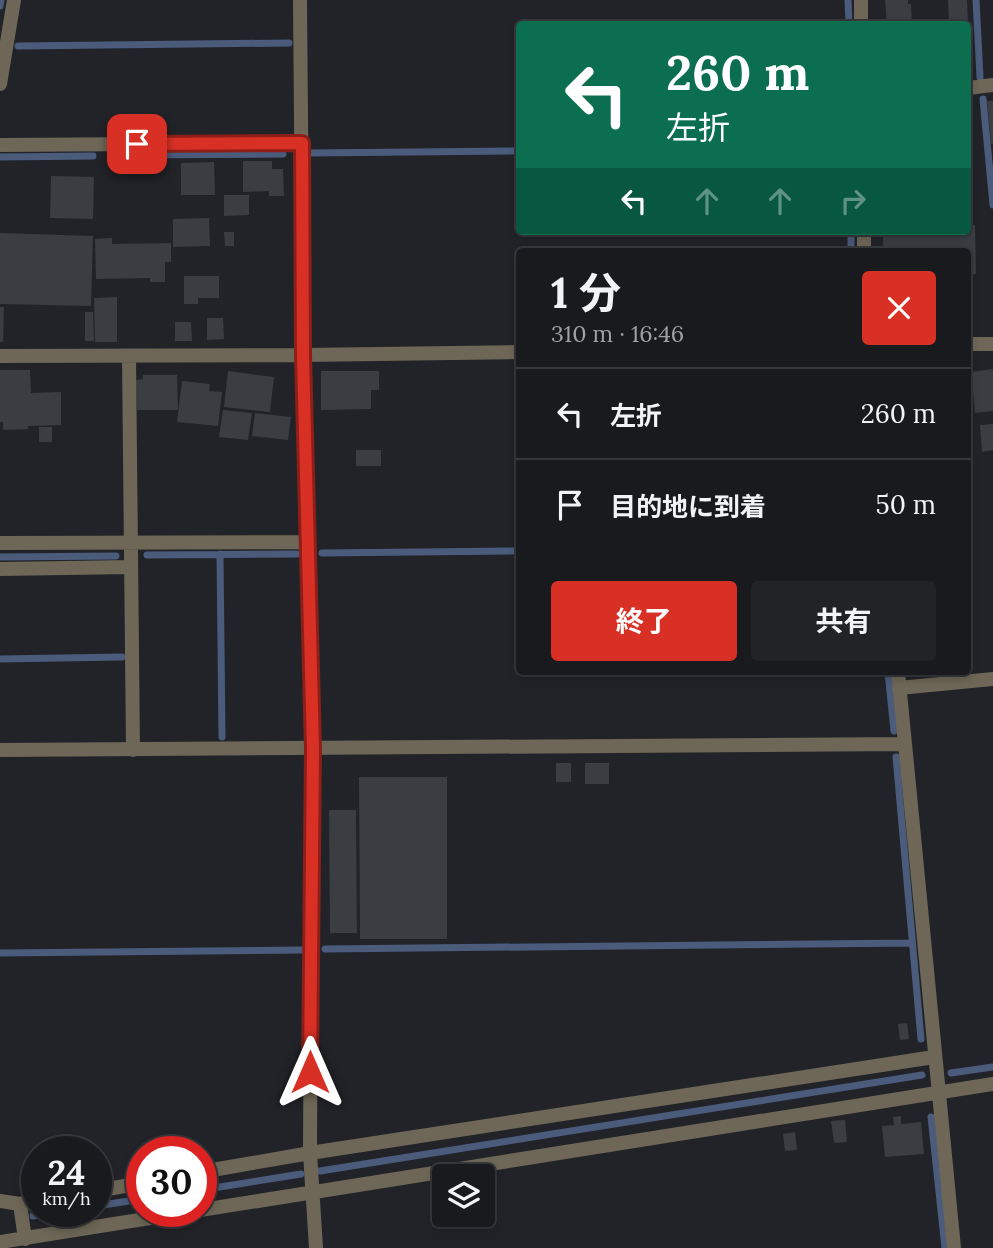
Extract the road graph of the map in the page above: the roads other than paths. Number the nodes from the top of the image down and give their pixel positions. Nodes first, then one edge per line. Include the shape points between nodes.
1 (14, 0) edge
2 (300, 0) edge
3 (861, 0) edge
4 (861, 21) edge
5 (0, 84) edge
6 (993, 85) edge
7 (971, 88) edge
8 (302, 143) junction
9 (0, 145) edge
10 (971, 344) edge
11 (993, 344) edge
12 (516, 352) edge
13 (303, 355) junction
14 (0, 356) edge
15 (129, 357) junction
16 (307, 542) junction
17 (0, 543) edge
18 (131, 543) junction
19 (131, 567) junction
20 (0, 569) edge
21 (898, 675) edge
22 (993, 679) edge
23 (900, 688) junction
24 (905, 744) junction
25 (313, 749) junction
26 (0, 750) edge
27 (133, 750) junction
28 (934, 1057) junction
29 (993, 1084) edge
30 (938, 1093) junction
31 (310, 1153) junction
32 (217, 1169) edge
33 (311, 1194) junction
34 (0, 1201) edge
35 (20, 1204) joint
36 (24, 1239) junction
37 (0, 1242) edge
38 (316, 1248) edge
39 (954, 1248) edge

1 - 5 street
2 - 8 street
3 - 4 street
6 - 7 street
8 - 9 street
8 - 13 street
10 - 11 street
12 - 13 street
13 - 15 street
13 - 16 street
14 - 15 street
15 - 18 street
16 - 18 street
16 - 25 street
17 - 18 street
18 - 19 street
19 - 20 street
19 - 27 street
21 - 23 street
22 - 23 street
23 - 24 street
24 - 25 street
24 - 28 street
25 - 27 street
25 - 31 street
26 - 27 street
28 - 30 street
28 - 31 street
29 - 30 street
30 - 33 street
30 - 39 street
31 - 32 street
31 - 33 street
33 - 36 street
33 - 38 street
34 - 35 street
35 - 36 street
36 - 37 street

